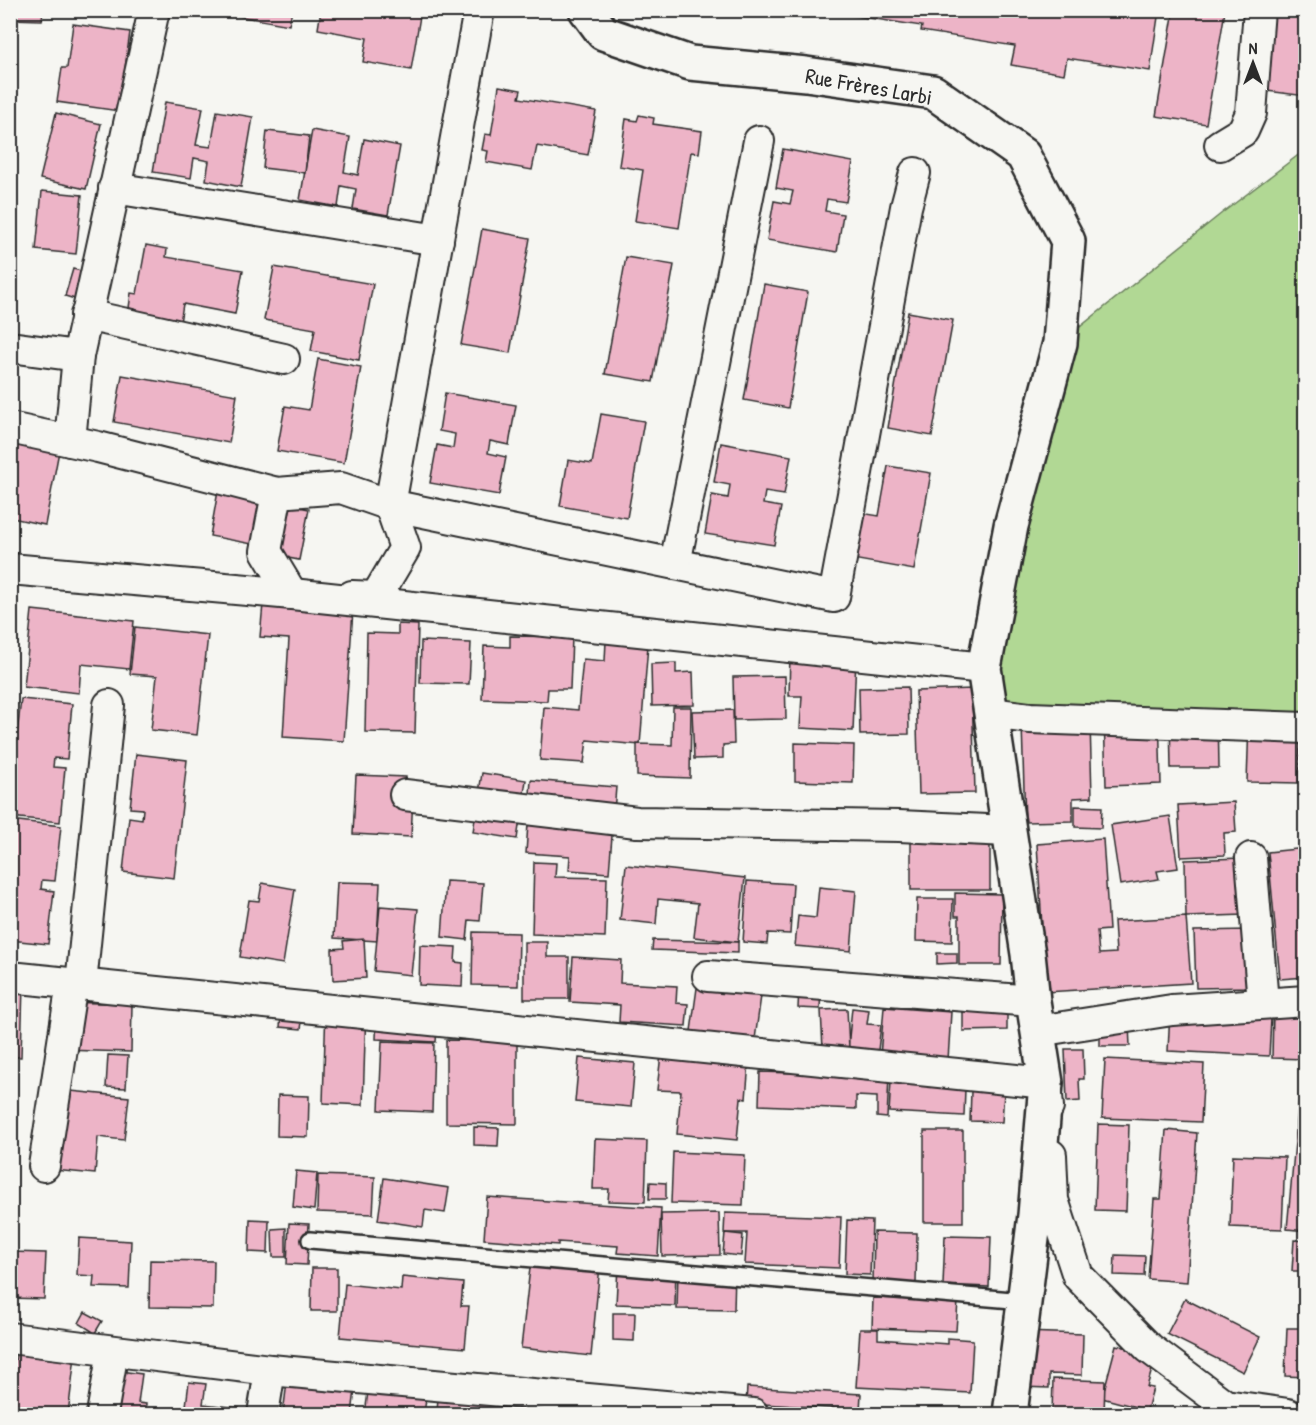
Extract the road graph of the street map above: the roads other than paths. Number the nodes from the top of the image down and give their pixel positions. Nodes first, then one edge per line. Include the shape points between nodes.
1 (154, 10) edge
2 (479, 10) edge
3 (586, 10) edge
4 (1259, 10) edge
5 (759, 141) dead end
6 (1220, 145) dead end
7 (915, 173) dead end
8 (114, 188) junction
9 (438, 240) junction
10 (86, 315) junction
11 (10, 347) edge
12 (78, 356) junction
13 (284, 359) dead end
14 (10, 428) edge
15 (70, 441) junction
16 (278, 493) junction
17 (390, 505) junction
18 (675, 564) junction
19 (10, 569) edge
20 (292, 594) junction
21 (984, 668) junction
22 (109, 705) dead end
23 (990, 713) junction
24 (1305, 728) edge
25 (405, 795) dead end
26 (1009, 831) junction
27 (1251, 858) dead end
28 (708, 976) dead end
29 (10, 977) edge
30 (77, 983) junction
31 (1305, 1001) edge
32 (1263, 1002) junction
33 (1035, 1016) junction
34 (1046, 1083) junction
35 (44, 1166) dead end
36 (310, 1240) dead end
37 (1024, 1301) junction
38 (10, 1338) edge
39 (113, 1351) junction
40 (270, 1370) junction
41 (102, 1414) edge
42 (263, 1414) edge
43 (753, 1414) edge
44 (1010, 1414) edge
45 (1288, 1414) edge

1 - 8 street
2 - 9 street
3 - 21 main road, Rue Frères Larbi via 603,33 690,63 933,92 1023,155 1068,241 1060,343 1011,526
4 - 6 street via 1251,113 1243,131
5 - 18 street
7 - 18 street via 834,597
8 - 9 street
8 - 10 street
9 - 17 street
10 - 12 street
10 - 13 street
11 - 12 street
12 - 15 street
14 - 15 street
15 - 16 street
16 - 17 street via 341,488
16 - 20 street via 266,551
17 - 18 street
17 - 20 street via 405,548 376,597
19 - 20 street
20 - 21 street
21 - 23 main road, Rue Frères Larbi
22 - 30 street
23 - 24 street via 1030,718
23 - 26 main road, Rue Frères Larbi
25 - 26 street via 638,822
26 - 33 main road, Rue Frères Larbi
27 - 32 street
28 - 33 street
29 - 30 street
30 - 34 street
30 - 35 street
31 - 32 street
32 - 33 street
33 - 34 main road, Rue Frères Larbi
34 - 37 main road, Rue Frères Larbi
34 - 45 street via 1053,1200 1078,1276 1149,1348 1225,1405
36 - 37 lane
37 - 44 main road, Rue Frères Larbi
38 - 39 street
39 - 40 street
39 - 41 street
40 - 42 street
40 - 43 street

